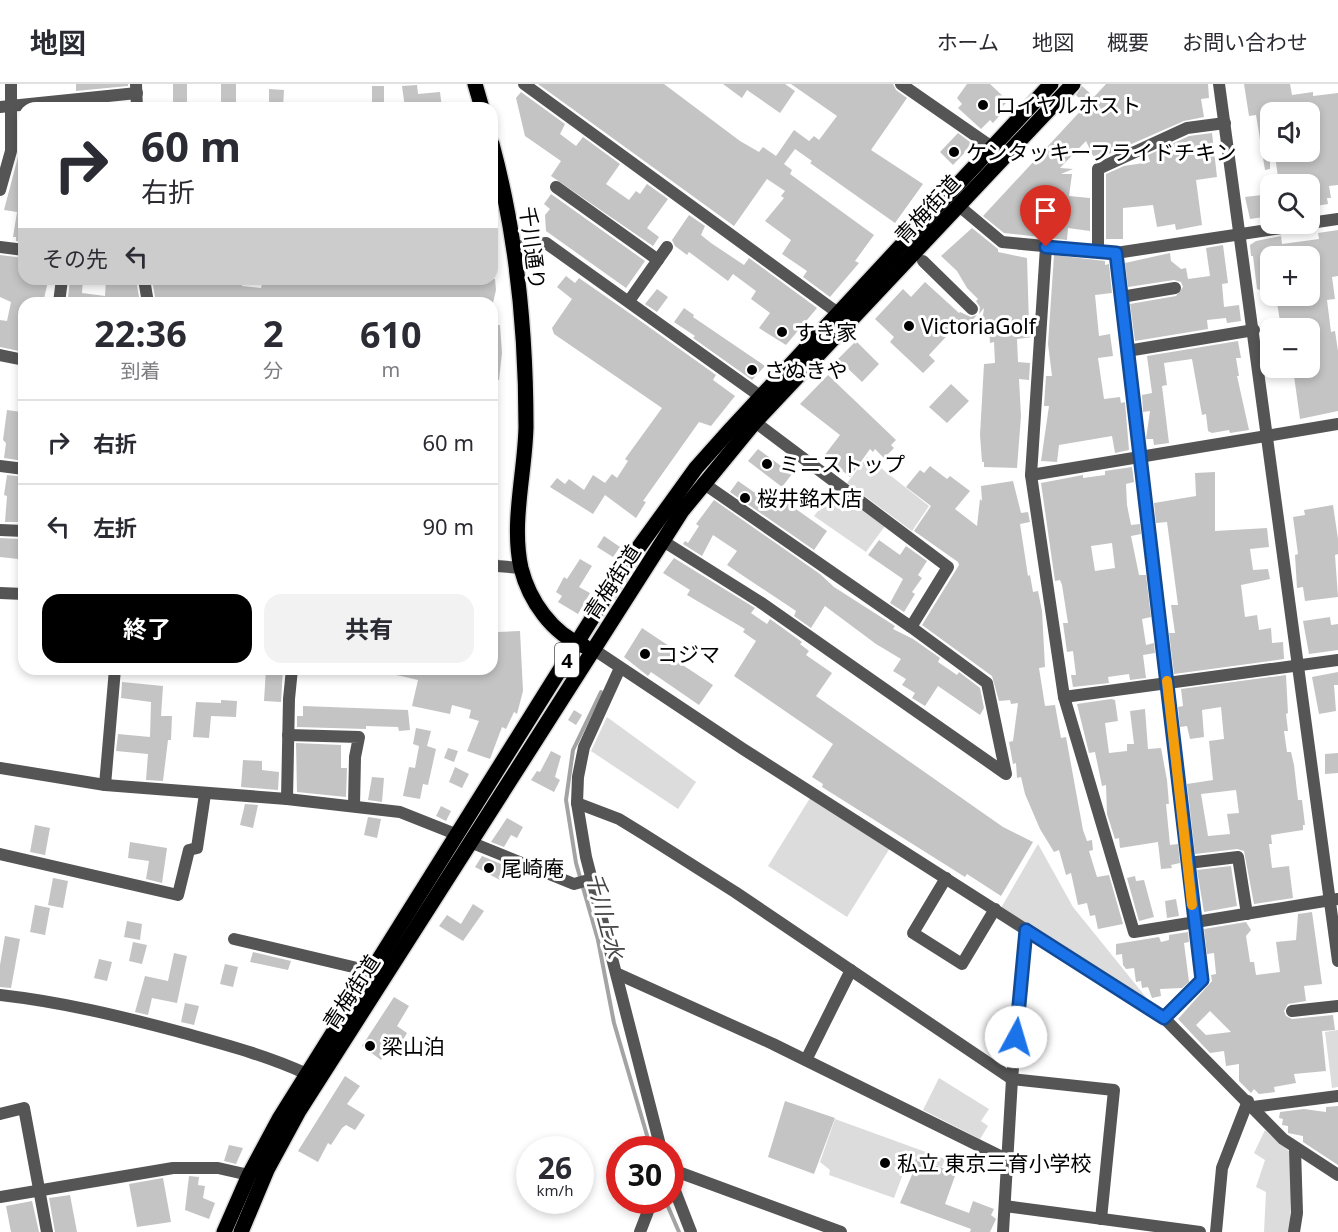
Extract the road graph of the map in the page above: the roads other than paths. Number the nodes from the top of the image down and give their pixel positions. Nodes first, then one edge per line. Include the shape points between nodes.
1 (11, 84) edge
2 (475, 84) edge
3 (524, 84) edge
4 (901, 84) edge
5 (1052, 84) edge
6 (1073, 84) edge
7 (1220, 84) edge
8 (136, 88) edge
9 (81, 102) edge
10 (480, 102) edge
11 (6, 107) edge
12 (1225, 123) junction
13 (1000, 152) junction
14 (498, 171) edge
15 (556, 187) dead end
16 (0, 190) edge
17 (959, 206) junction
18 (1338, 219) edge
19 (1320, 221) edge
20 (1260, 231) edge
21 (1241, 234) junction
22 (0, 247) edge
23 (515, 247) junction
24 (667, 247) dead end
25 (1046, 247) junction
26 (18, 249) edge
27 (1098, 252) junction
28 (1116, 253) junction
29 (658, 260) junction
30 (923, 261) dead end
31 (1175, 288) dead end
32 (1121, 297) junction
33 (629, 301) junction
34 (972, 309) dead end
35 (838, 314) junction
36 (1254, 330) junction
37 (1127, 351) junction
38 (0, 355) edge
39 (18, 359) edge
40 (760, 396) junction
41 (754, 422) junction
42 (1338, 424) edge
43 (1268, 435) junction
44 (1139, 457) junction
45 (0, 466) edge
46 (18, 468) edge
47 (1031, 475) junction
48 (703, 483) junction
49 (0, 530) edge
50 (18, 531) edge
51 (663, 540) junction
52 (498, 566) edge
53 (521, 568) junction
54 (0, 593) edge
55 (18, 594) edge
56 (911, 627) junction
57 (577, 644) junction
58 (593, 649) junction
59 (1338, 660) edge
60 (1299, 666) junction
61 (620, 668) junction
62 (114, 675) edge
63 (292, 675) edge
64 (1168, 683) junction
65 (1064, 697) junction
66 (288, 735) junction
67 (0, 768) edge
68 (105, 785) junction
69 (205, 794) junction
70 (287, 799) junction
71 (577, 803) junction
72 (354, 806) junction
73 (464, 838) junction
74 (0, 854) edge
75 (1188, 863) junction
76 (946, 878) junction
77 (590, 880) junction
78 (1334, 900) edge
79 (995, 909) junction
80 (1247, 914) junction
81 (1194, 923) junction
82 (1026, 930) junction
83 (234, 939) dead end
84 (1338, 955) edge
85 (851, 970) junction
86 (370, 971) junction
87 (618, 974) junction
88 (0, 995) edge
89 (1338, 1006) edge
90 (1292, 1011) dead end
91 (1164, 1018) junction
92 (806, 1060) junction
93 (307, 1074) junction
94 (1012, 1079) junction
95 (1338, 1096) edge
96 (1251, 1104) junction
97 (0, 1114) edge
98 (658, 1136) edge
99 (1295, 1149) junction
100 (1008, 1160) junction
101 (684, 1174) edge
102 (249, 1175) junction
103 (1338, 1175) edge
104 (40, 1191) junction
105 (0, 1197) edge
106 (1005, 1206) junction
107 (647, 1214) edge
108 (678, 1214) edge
109 (1101, 1219) junction
110 (47, 1232) edge
111 (224, 1232) edge
112 (241, 1232) edge
113 (640, 1232) edge
114 (691, 1232) edge
115 (842, 1232) edge
116 (1003, 1232) edge
117 (1200, 1232) edge
118 (1216, 1232) edge
119 (1294, 1232) edge

1 - 11 street
2 - 10 main road
3 - 35 street
4 - 13 street
5 - 13 main road, 青梅街道 / 4
6 - 13 main road, 青梅街道 / 4
7 - 12 street
8 - 9 street
11 - 16 street via 11,150
12 - 21 street
12 - 27 street via 1187,128 1098,169
13 - 17 main road, 青梅街道 / 4
13 - 35 main road, 青梅街道 / 4
14 - 23 main road, 千川通り
15 - 29 street
17 - 25 street via 1002,242
17 - 41 main road, 青梅街道 / 4
18 - 19 street
20 - 21 street
21 - 28 street
21 - 36 street
22 - 26 street
23 - 33 street via 546,243
23 - 53 main road, 千川通り via 526,409 518,543
24 - 29 street
25 - 27 street
25 - 47 street
27 - 28 street
28 - 32 street
29 - 33 street
30 - 34 street
31 - 32 street
32 - 37 street
33 - 40 street
35 - 40 main road, 青梅街道 / 4
36 - 37 street
36 - 43 street
37 - 44 street
38 - 39 street
40 - 57 main road, 青梅街道 / 4 via 661,514
41 - 48 main road, 青梅街道 / 4
41 - 56 street via 948,567
42 - 43 street
43 - 44 street
43 - 60 street
44 - 47 street
44 - 64 street
45 - 46 street
47 - 65 street
48 - 51 main road, 青梅街道 / 4
48 - 56 street
49 - 50 street
51 - 56 street via 760,602 1006,774 987,683
51 - 58 main road, 青梅街道 / 4
52 - 53 street
53 - 57 main road, 千川通り via 543,613
54 - 55 street
57 - 58 main road, 千川通り
57 - 73 main road, 青梅街道 / 4
58 - 61 street
58 - 73 main road, 青梅街道 / 4
59 - 60 street
60 - 64 street
60 - 78 street
61 - 71 street via 584,747
61 - 76 street
62 - 68 street
63 - 66 street
64 - 65 street
64 - 75 street
65 - 81 street via 1134,932
66 - 70 street
66 - 72 street via 359,737
67 - 68 street
68 - 69 street
69 - 70 street
69 - 74 street via 198,848 189,850 178,895
70 - 72 street
71 - 77 street
71 - 85 street via 619,819
72 - 73 street via 400,812
73 - 77 street via 574,884
73 - 86 main road, 青梅街道 / 4
73 - 112 main road, 青梅街道 / 4 via 299,1111 267,1170
75 - 80 street via 1238,857
75 - 81 street
76 - 79 street
76 - 79 street via 913,933 962,964
77 - 87 street
78 - 80 street
78 - 84 street
79 - 82 street
80 - 81 street
81 - 91 street via 1202,980
82 - 91 street
82 - 94 street
83 - 86 street
85 - 92 street
85 - 94 street
86 - 93 main road, 青梅街道 / 4
87 - 92 street
87 - 98 street
88 - 93 street via 52,1000 112,1014 276,1059
89 - 90 street
91 - 96 street
92 - 100 street
93 - 102 main road, 青梅街道 / 4
94 - 100 street
94 - 109 street via 1114,1090
95 - 96 street
96 - 99 street
96 - 118 street via 1222,1168
97 - 104 street via 24,1108
99 - 103 street
99 - 119 street
100 - 106 street
101 - 115 street
102 - 104 street via 218,1168 173,1168
102 - 111 main road, 青梅街道 / 4
104 - 105 street
104 - 110 street
106 - 109 street
106 - 116 street
107 - 113 street
108 - 114 street
109 - 117 street

